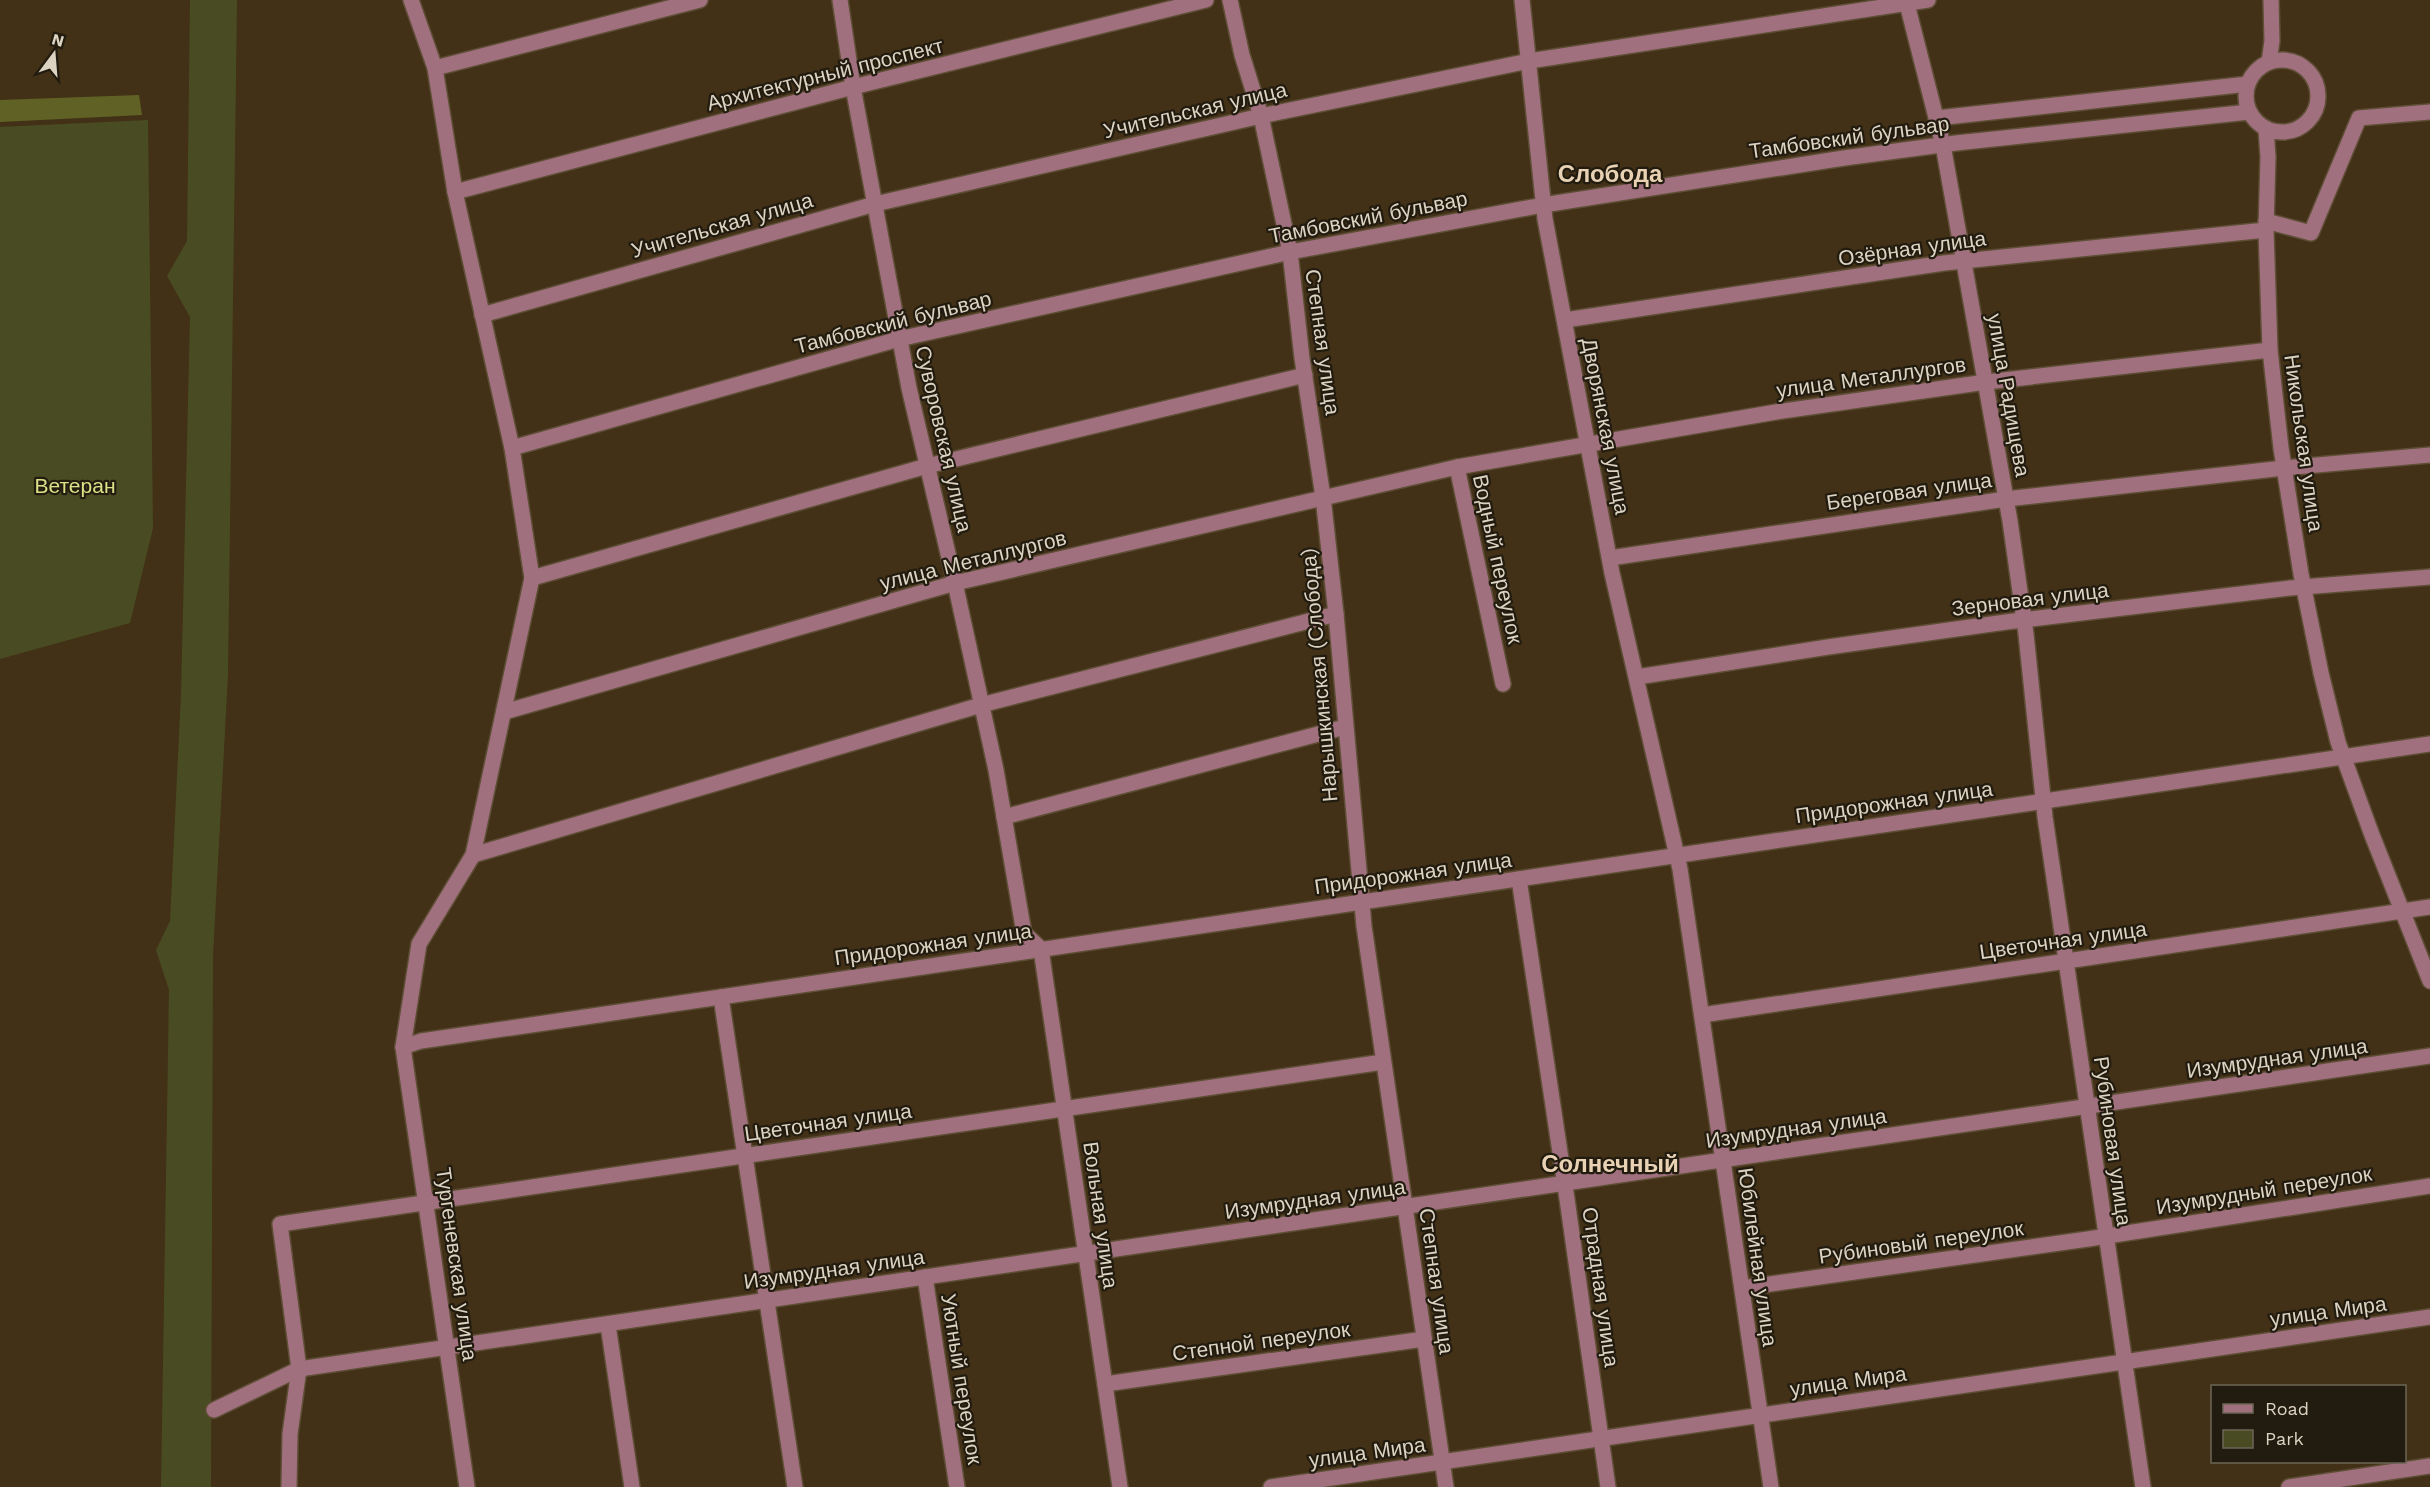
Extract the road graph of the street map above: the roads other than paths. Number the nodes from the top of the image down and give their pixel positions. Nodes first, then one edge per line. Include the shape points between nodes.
1 (411, 0) edge
2 (700, 0) edge
3 (840, 0) edge
4 (1206, 0) edge
5 (1230, 0) edge
6 (1522, 0) edge
7 (1928, 0) edge
8 (2271, 0) edge
9 (1907, 1) edge
10 (1529, 61) junction
11 (2269, 62) junction
12 (435, 68) junction
13 (2248, 84) junction
14 (853, 87) junction
15 (2249, 112) junction
16 (2430, 112) edge
17 (1261, 116) junction
18 (1937, 118) junction
19 (2266, 129) junction
20 (1943, 145) junction
21 (455, 192) junction
22 (875, 204) junction
23 (1544, 205) junction
24 (2266, 225) junction
25 (1290, 252) junction
26 (1964, 260) junction
27 (482, 315) junction
28 (1565, 320) junction
29 (900, 339) junction
30 (2270, 350) junction
31 (1305, 375) junction
32 (1986, 382) junction
33 (1315, 444) joint
34 (1587, 444) junction
35 (512, 448) junction
36 (2430, 455) edge
37 (927, 466) junction
38 (1457, 467) junction
39 (2284, 468) junction
40 (1323, 497) junction
41 (2006, 499) junction
42 (1610, 558) junction
43 (532, 578) junction
44 (2430, 578) edge
45 (955, 583) junction
46 (2303, 587) junction
47 (1336, 614) junction
48 (2023, 620) junction
49 (1637, 677) junction
50 (1503, 684) dead end
51 (981, 705) junction
52 (504, 712) junction
53 (1345, 727) junction
54 (2430, 744) edge
55 (2343, 757) junction
56 (2043, 801) junction
57 (1004, 817) junction
58 (473, 855) junction
59 (1677, 855) junction
60 (1519, 879) junction
61 (1361, 902) junction
62 (2430, 907) edge
63 (2403, 911) junction
64 (1041, 949) junction
65 (2065, 961) junction
66 (2430, 981) edge
67 (721, 997) junction
68 (1702, 1015) junction
69 (403, 1047) junction
70 (2430, 1056) edge
71 (1383, 1062) junction
72 (2088, 1106) junction
73 (1065, 1108) junction
74 (746, 1155) junction
75 (1724, 1160) junction
76 (1565, 1184) junction
77 (2430, 1186) edge
78 (427, 1201) junction
79 (1405, 1207) junction
80 (2105, 1236) junction
81 (1085, 1253) junction
82 (925, 1277) junction
83 (1742, 1288) junction
84 (767, 1300) junction
85 (2430, 1317) edge
86 (608, 1325) junction
87 (1424, 1339) junction
88 (448, 1348) junction
89 (2123, 1362) junction
90 (299, 1369) junction
91 (1105, 1384) junction
92 (214, 1410) dead end
93 (1760, 1415) junction
94 (1601, 1440) junction
95 (1441, 1462) junction
96 (2430, 1466) edge
97 (289, 1487) edge
98 (467, 1487) edge
99 (632, 1487) edge
100 (795, 1487) edge
101 (957, 1487) edge
102 (1120, 1487) edge
103 (1271, 1487) edge
104 (1446, 1487) edge
105 (1608, 1487) edge
106 (1772, 1487) edge
107 (2143, 1487) edge
108 (2289, 1487) edge

1 - 12 street
2 - 12 street
3 - 14 street, Суворовская улица
4 - 14 street, Архитектурный проспект
5 - 17 street, Степная улица
6 - 10 street, Дворянская улица
7 - 9 street, Учительская улица
8 - 11 street
9 - 10 street, Учительская улица
9 - 18 street, улица Радищева
10 - 17 street, Учительская улица
10 - 23 street, Дворянская улица
11 - 13 street via 2259,68
11 - 19 street via 2292,62 2303,67 2317,86 2318,98 2316,109 2300,127 2278,132
12 - 21 street
13 - 15 street
13 - 18 street, Тамбовский бульвар
14 - 21 street, Архитектурный проспект
14 - 22 street, Суворовская улица
15 - 19 street
15 - 20 street, Тамбовский бульвар
16 - 24 street, Озёрная улица via 2359,118 2311,232
17 - 22 street, Учительская улица
17 - 25 street, Степная улица
18 - 20 street, улица Радищева
19 - 24 street, Никольская улица
20 - 23 street, Тамбовский бульвар
20 - 26 street, улица Радищева
21 - 27 street
22 - 27 street, Учительская улица
22 - 29 street, Суворовская улица
23 - 25 street, Тамбовский бульвар
23 - 28 street, Дворянская улица
24 - 26 street, Озёрная улица
24 - 30 street, Никольская улица
25 - 29 street, Тамбовский бульвар
25 - 31 street, Степная улица
26 - 28 street, Озёрная улица
26 - 32 street, улица Радищева
27 - 35 street
28 - 34 street, Дворянская улица
29 - 35 street, Тамбовский бульвар
29 - 37 street, Суворовская улица
30 - 32 street, улица Металлургов
30 - 39 street, Никольская улица
31 - 33 street, Степная улица
31 - 37 street
32 - 34 street, улица Металлургов
32 - 41 street, улица Радищева
33 - 40 street, Нарышкинская (Слобода)
34 - 38 street, Водный переулок
34 - 42 street, Дворянская улица
35 - 43 street
36 - 39 street, Береговая улица
37 - 43 street
37 - 45 street, Суворовская улица
38 - 40 street, улица Металлургов
38 - 50 street, Водный переулок
39 - 41 street, Береговая улица
39 - 46 street, Никольская улица
40 - 45 street, улица Металлургов
40 - 47 street, Нарышкинская (Слобода)
41 - 42 street, Береговая улица
41 - 48 street, улица Радищева
42 - 49 street, Дворянская улица
43 - 52 street, Тургеневская улица
44 - 46 street, Зерновая улица
45 - 51 street, Суворовская улица
45 - 52 street, улица Металлургов
46 - 48 street, Зерновая улица
46 - 55 street, Никольская улица
47 - 51 street
47 - 53 street, Нарышкинская (Слобода)
48 - 49 street, Зерновая улица
48 - 56 street, улица Радищева
49 - 59 street, Дворянская улица
51 - 57 street, Суворовская улица
51 - 58 street
52 - 58 street, Тургеневская улица
53 - 57 street
53 - 61 street, Нарышкинская (Слобода)
54 - 55 street, Придорожная улица
55 - 56 street, Придорожная улица
55 - 63 street, Никольская улица
56 - 59 street, Придорожная улица
56 - 65 street, Рубиновая улица
57 - 64 street, Суворовская улица via 1024,933
58 - 69 street, Тургеневская улица via 419,944
59 - 60 street, Придорожная улица
59 - 68 street, Юбилейная улица
60 - 61 street, Придорожная улица
60 - 76 street, Отрадная улица
61 - 64 street, Придорожная улица
61 - 71 street, Степная улица
62 - 63 street, Цветочная улица
63 - 65 street, Цветочная улица
63 - 66 street, Никольская улица
64 - 67 street, Придорожная улица
64 - 73 street, Вольная улица
65 - 68 street, Цветочная улица
65 - 72 street, Рубиновая улица
67 - 69 street, Придорожная улица via 421,1041
67 - 74 street
68 - 75 street, Юбилейная улица
69 - 78 street, Тургеневская улица
70 - 72 street, Изумрудная улица
71 - 73 street, Цветочная улица
71 - 79 street, Степная улица
72 - 75 street, Изумрудная улица
72 - 80 street, Рубиновая улица
73 - 74 street, Цветочная улица
73 - 81 street, Вольная улица
74 - 78 street, Цветочная улица
74 - 84 street
75 - 76 street, Изумрудная улица
75 - 83 street, Юбилейная улица
76 - 79 street, Изумрудная улица
76 - 94 street, Отрадная улица
77 - 80 street, Изумрудный переулок
78 - 88 street, Тургеневская улица
78 - 90 street, Цветочная улица via 280,1224
79 - 81 street, Изумрудная улица
79 - 87 street, Степная улица
80 - 83 street, Рубиновый переулок
80 - 89 street, Рубиновая улица
81 - 82 street, Изумрудная улица
81 - 91 street, Вольная улица
82 - 84 street, Изумрудная улица
82 - 101 street, Уютный переулок
83 - 93 street, Юбилейная улица
84 - 86 street, Изумрудная улица
84 - 100 street
85 - 89 street, улица Мира
86 - 88 street, Изумрудная улица
86 - 99 street
87 - 91 street, Степной переулок
87 - 95 street, Степная улица
88 - 90 street, Изумрудная улица
88 - 98 street, Тургеневская улица
89 - 93 street, улица Мира
89 - 107 street, Рубиновая улица
90 - 92 street, Изумрудная улица
90 - 97 street via 290,1434
91 - 102 street, Вольная улица
93 - 94 street, улица Мира
93 - 106 street, Юбилейная улица
94 - 95 street, улица Мира
94 - 105 street, Отрадная улица
95 - 103 street, улица Мира
95 - 104 street, Степная улица
96 - 108 street

